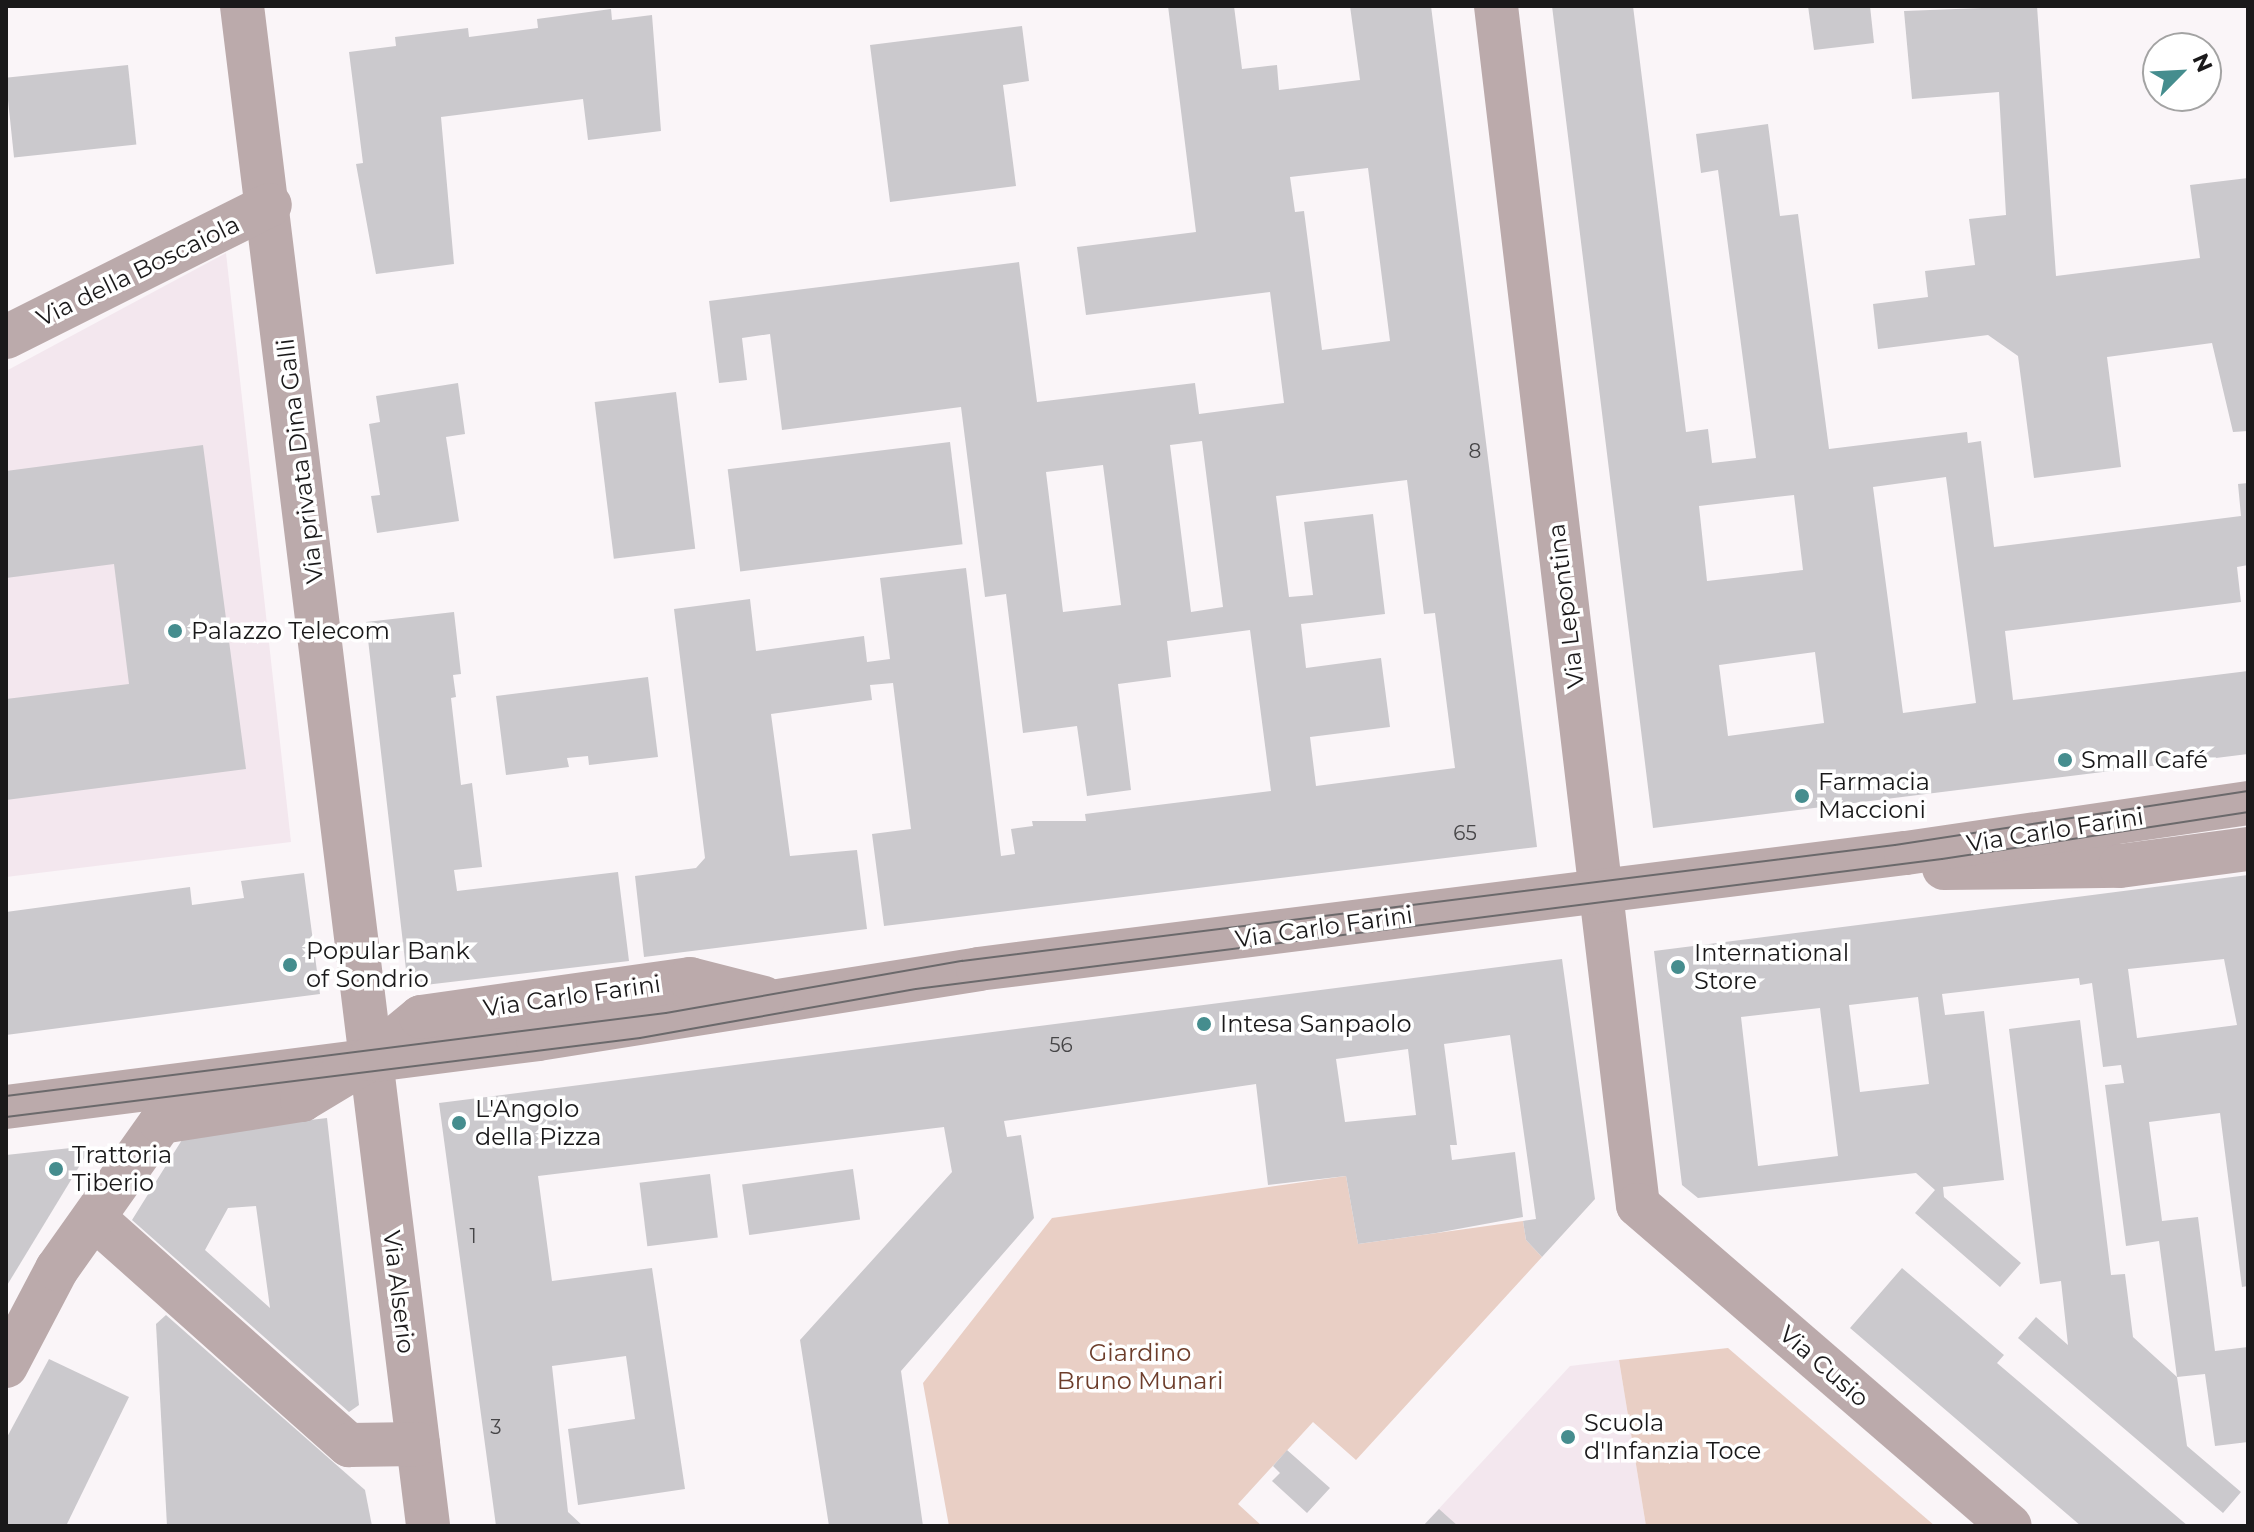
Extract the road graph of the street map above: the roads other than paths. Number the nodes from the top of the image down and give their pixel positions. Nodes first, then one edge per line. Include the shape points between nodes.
1 (242, 6) edge
2 (1496, 6) edge
3 (270, 205) junction
4 (6, 337) edge
5 (2248, 803) edge
6 (2248, 849) edge
7 (1862, 858) junction
8 (1600, 890) junction
9 (370, 1059) junction
10 (6, 1107) edge
11 (1638, 1205) joint
12 (95, 1219) junction
13 (6, 1366) edge
14 (418, 1444) junction
15 (428, 1526) edge
16 (2010, 1526) edge

1 - 3 street, Via privata Dina Galli
2 - 8 street, Via Lepontina
3 - 4 street, Via della Boscaiola
3 - 9 street, Via privata Dina Galli
5 - 7 street, Via Carlo Farini
6 - 7 street, Via Carlo Farini via 2120,866 1992,869
7 - 8 street, Via Carlo Farini
8 - 9 street, Via Carlo Farini via 978,969 787,1003
8 - 11 street, Via Lepontina
9 - 10 street, Via Carlo Farini
9 - 12 street via 302,1100 161,1122
9 - 14 street, Via Alserio
11 - 16 street, Via Cusio
12 - 13 street via 57,1269
12 - 14 street via 349,1445
14 - 15 street, Via Alserio

